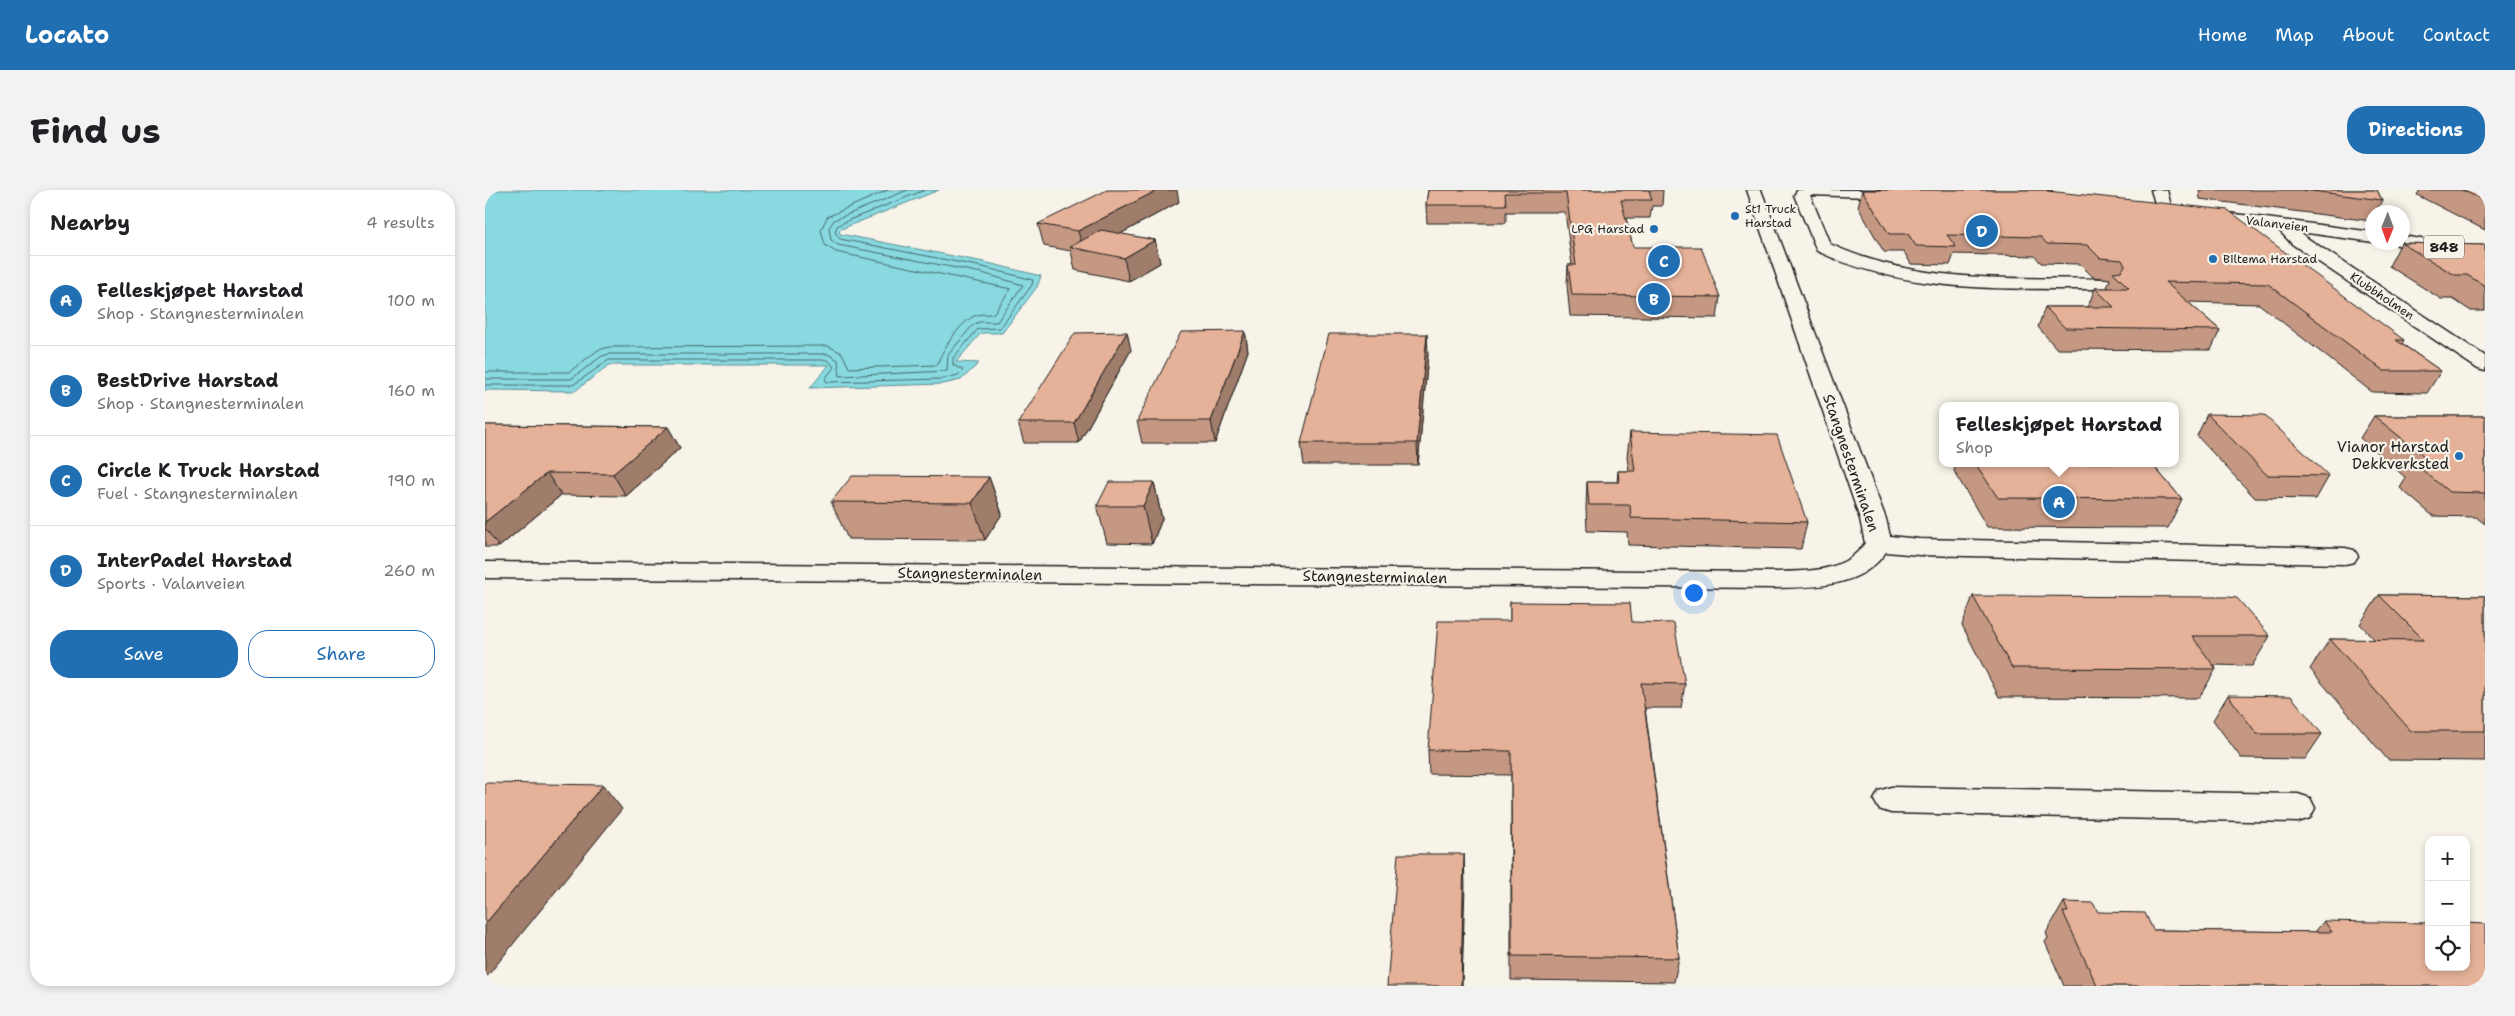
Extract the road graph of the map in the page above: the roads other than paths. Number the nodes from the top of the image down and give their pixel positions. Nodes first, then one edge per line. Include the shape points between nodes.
1 (1754, 190) edge
2 (2159, 190) edge
3 (1912, 193) edge
4 (2145, 208) edge
5 (2175, 212) junction
6 (2282, 225) junction
7 (2365, 236) edge
8 (1787, 239) junction
9 (1820, 241) junction
10 (2410, 242) edge
11 (2485, 255) edge
12 (2107, 284) dead end
13 (2485, 365) edge
14 (1878, 543) junction
15 (2345, 556) dead end
16 (485, 570) edge
17 (1891, 800) dead end
18 (2298, 808) dead end

1 - 8 street, Stangnesterminalen
2 - 5 street
3 - 9 street via 1805,191 1802,195
4 - 5 street, Valanveien
5 - 6 street, Valanveien
6 - 7 street, Valanveien
6 - 13 street, Klubbholmen via 2298,240
8 - 9 street
8 - 14 street, Stangnesterminalen
9 - 12 street via 1823,247 1839,255 1929,280
10 - 11 street, 848
14 - 15 street
14 - 16 street, Stangnesterminalen via 1865,562 1845,572 1775,580
17 - 18 street

